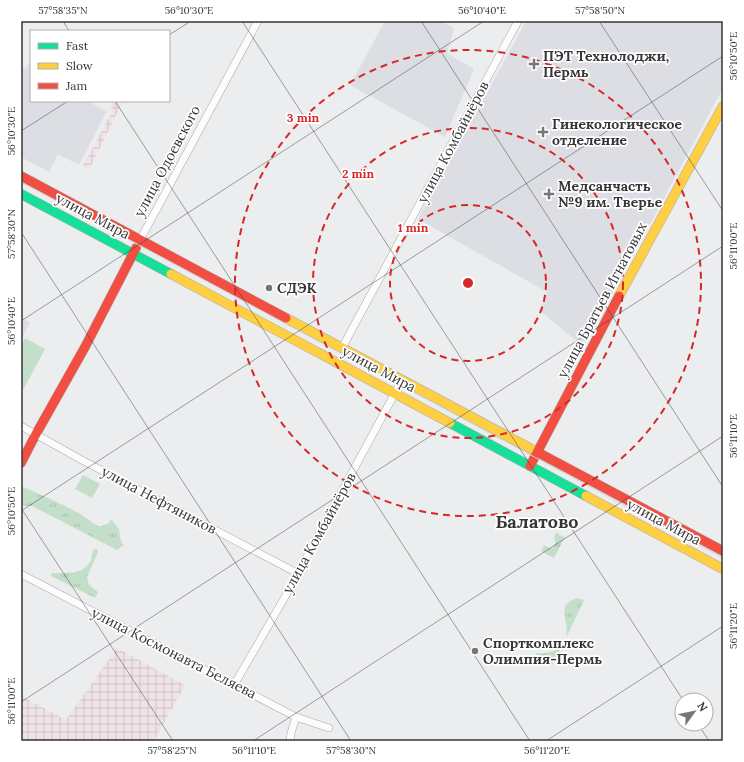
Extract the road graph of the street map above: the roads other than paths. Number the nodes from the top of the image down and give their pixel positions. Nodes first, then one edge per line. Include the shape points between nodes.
1 (258, 21) edge
2 (518, 21) edge
3 (723, 106) edge
4 (21, 176) edge
5 (21, 194) edge
6 (140, 240) junction
7 (134, 253) junction
8 (342, 348) junction
9 (402, 380) junction
10 (396, 394) junction
11 (21, 426) edge
12 (36, 434) junction
13 (537, 452) junction
14 (21, 463) edge
15 (530, 466) junction
16 (723, 551) edge
17 (723, 569) edge
18 (21, 574) edge
19 (297, 574) junction
20 (234, 684) junction
21 (296, 717) junction
22 (329, 728) dead end
23 (290, 741) edge

1 - 6 street, улица Одоевского
2 - 8 street, улица Комбайнёров
3 - 13 main road, улица Братьев Игнатовых
4 - 6 main road, улица Мира
5 - 7 main road, улица Мира
6 - 7 main road, улица Одоевского
6 - 8 main road, улица Мира
7 - 10 main road, улица Мира
7 - 12 main road, улица Одоевского via 86,347
8 - 9 main road, улица Мира
9 - 10 street, улица Комбайнёров
9 - 13 main road, улица Мира
10 - 15 main road, улица Мира
10 - 19 street, улица Комбайнёров
11 - 12 street, улица Нефтяников
12 - 14 main road, улица Одоевского
12 - 19 street, улица Нефтяников
13 - 15 main road, улица Братьев Игнатовых
13 - 16 main road, улица Мира
15 - 17 main road, улица Мира
18 - 20 street, улица Космонавта Беляева
19 - 20 street, улица Комбайнёров
20 - 21 street, улица Космонавта Беляева
21 - 22 street, улица Космонавта Беляева
21 - 23 street

